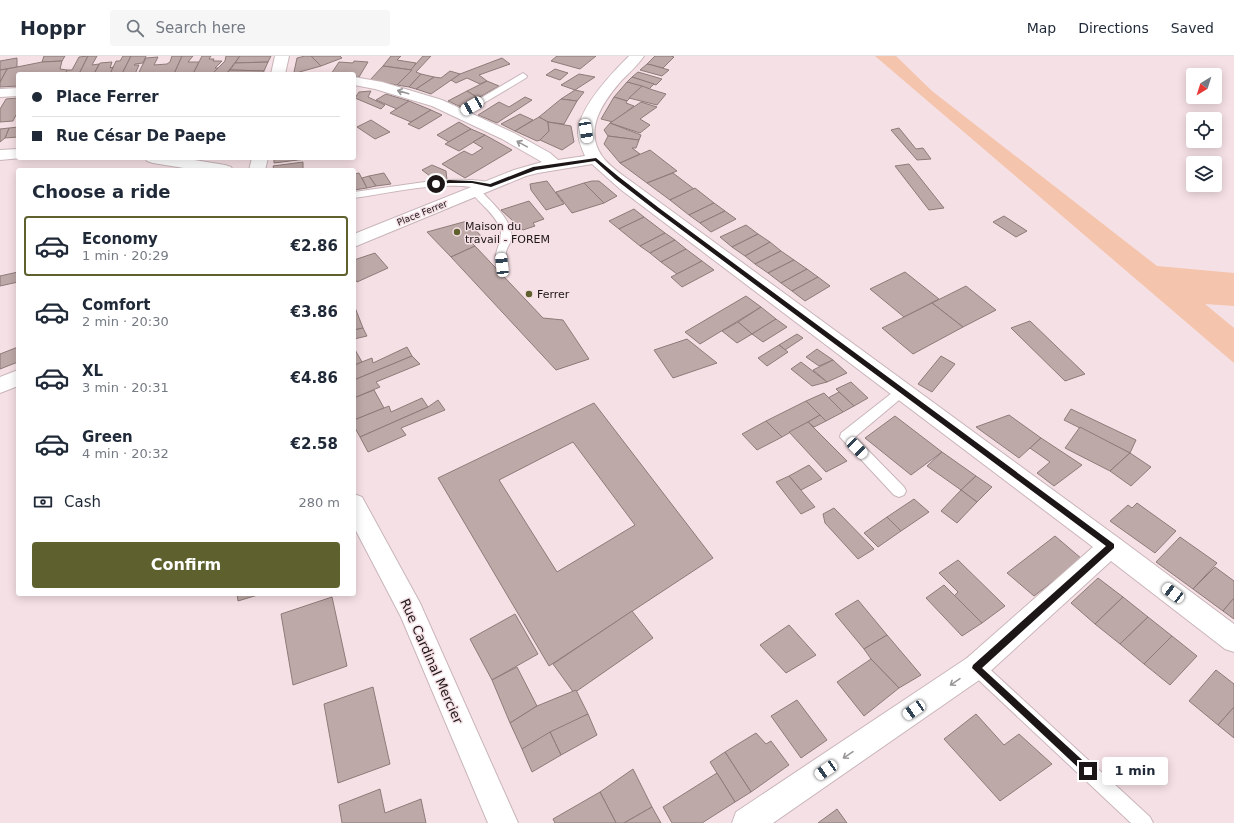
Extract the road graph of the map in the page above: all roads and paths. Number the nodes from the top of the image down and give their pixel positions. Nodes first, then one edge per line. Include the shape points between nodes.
1 (282, 56) edge
2 (637, 56) edge
3 (278, 72) edge
4 (523, 76) dead end
5 (356, 81) edge
6 (16, 92) edge
7 (0, 93) edge
8 (459, 114) junction
9 (16, 154) edge
10 (0, 155) edge
11 (596, 159) junction
12 (165, 160) edge
13 (555, 165) junction
14 (213, 168) edge
15 (483, 189) junction
16 (356, 195) edge
17 (356, 240) edge
18 (502, 265) dead end
19 (16, 379) edge
20 (0, 385) edge
21 (901, 392) junction
22 (899, 491) dead end
23 (356, 508) edge
24 (1112, 546) junction
25 (1234, 640) edge
26 (976, 668) junction
27 (760, 820) edge
28 (503, 823) edge
29 (1144, 823) edge

1 - 3 street
2 - 11 street via 621,72 592,110 586,131 589,146
4 - 8 lane
8 -> 5 street via 408,93
6 - 7 street
13 -> 8 street via 508,136
9 - 10 street
11 - 13 street, Place Ferrer
11 - 21 street via 634,191
12 - 14 street
13 - 15 street, Place Ferrer via 535,168
15 - 16 lane, Place Ferrer via 472,182 449,182
15 - 17 street, Place Ferrer
15 - 18 lane via 506,229 501,252
19 - 20 street
21 - 22 lane via 846,437
21 - 24 street
23 - 28 street, Rue Cardinal Mercier via 411,611
24 - 25 street
24 - 26 street
26 -> 27 street
26 - 29 lane

